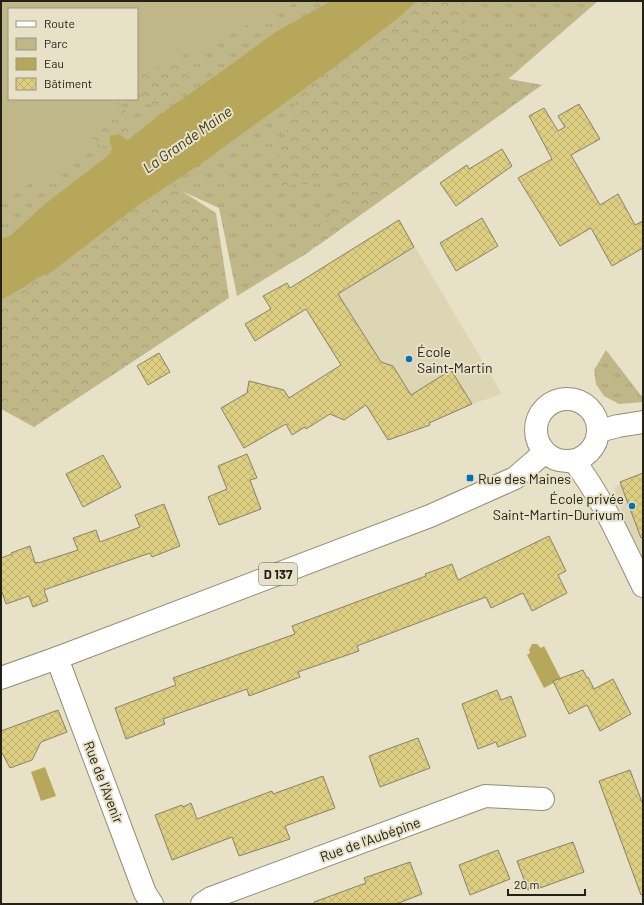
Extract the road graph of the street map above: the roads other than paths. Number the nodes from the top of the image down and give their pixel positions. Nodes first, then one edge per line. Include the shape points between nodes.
1 (643, 422) edge
2 (599, 431) junction
3 (545, 452) junction
4 (574, 461) junction
5 (643, 586) edge
6 (57, 658) junction
7 (1, 678) edge
8 (542, 799) dead end
9 (152, 904) edge
10 (202, 904) edge

1 - 2 main road
2 - 3 main road via 596,417 586,405 577,400 557,400 548,405 537,422 536,433
2 - 4 main road via 592,451
3 - 4 main road via 553,459 563,462
3 - 6 main road, D 137 via 515,478 430,516
4 - 5 main road via 608,514
6 - 7 main road, D 137
6 - 9 main road, Rue de l'Avenir via 145,893
8 - 10 main road, Rue de l'Aubépine via 485,796 211,898

